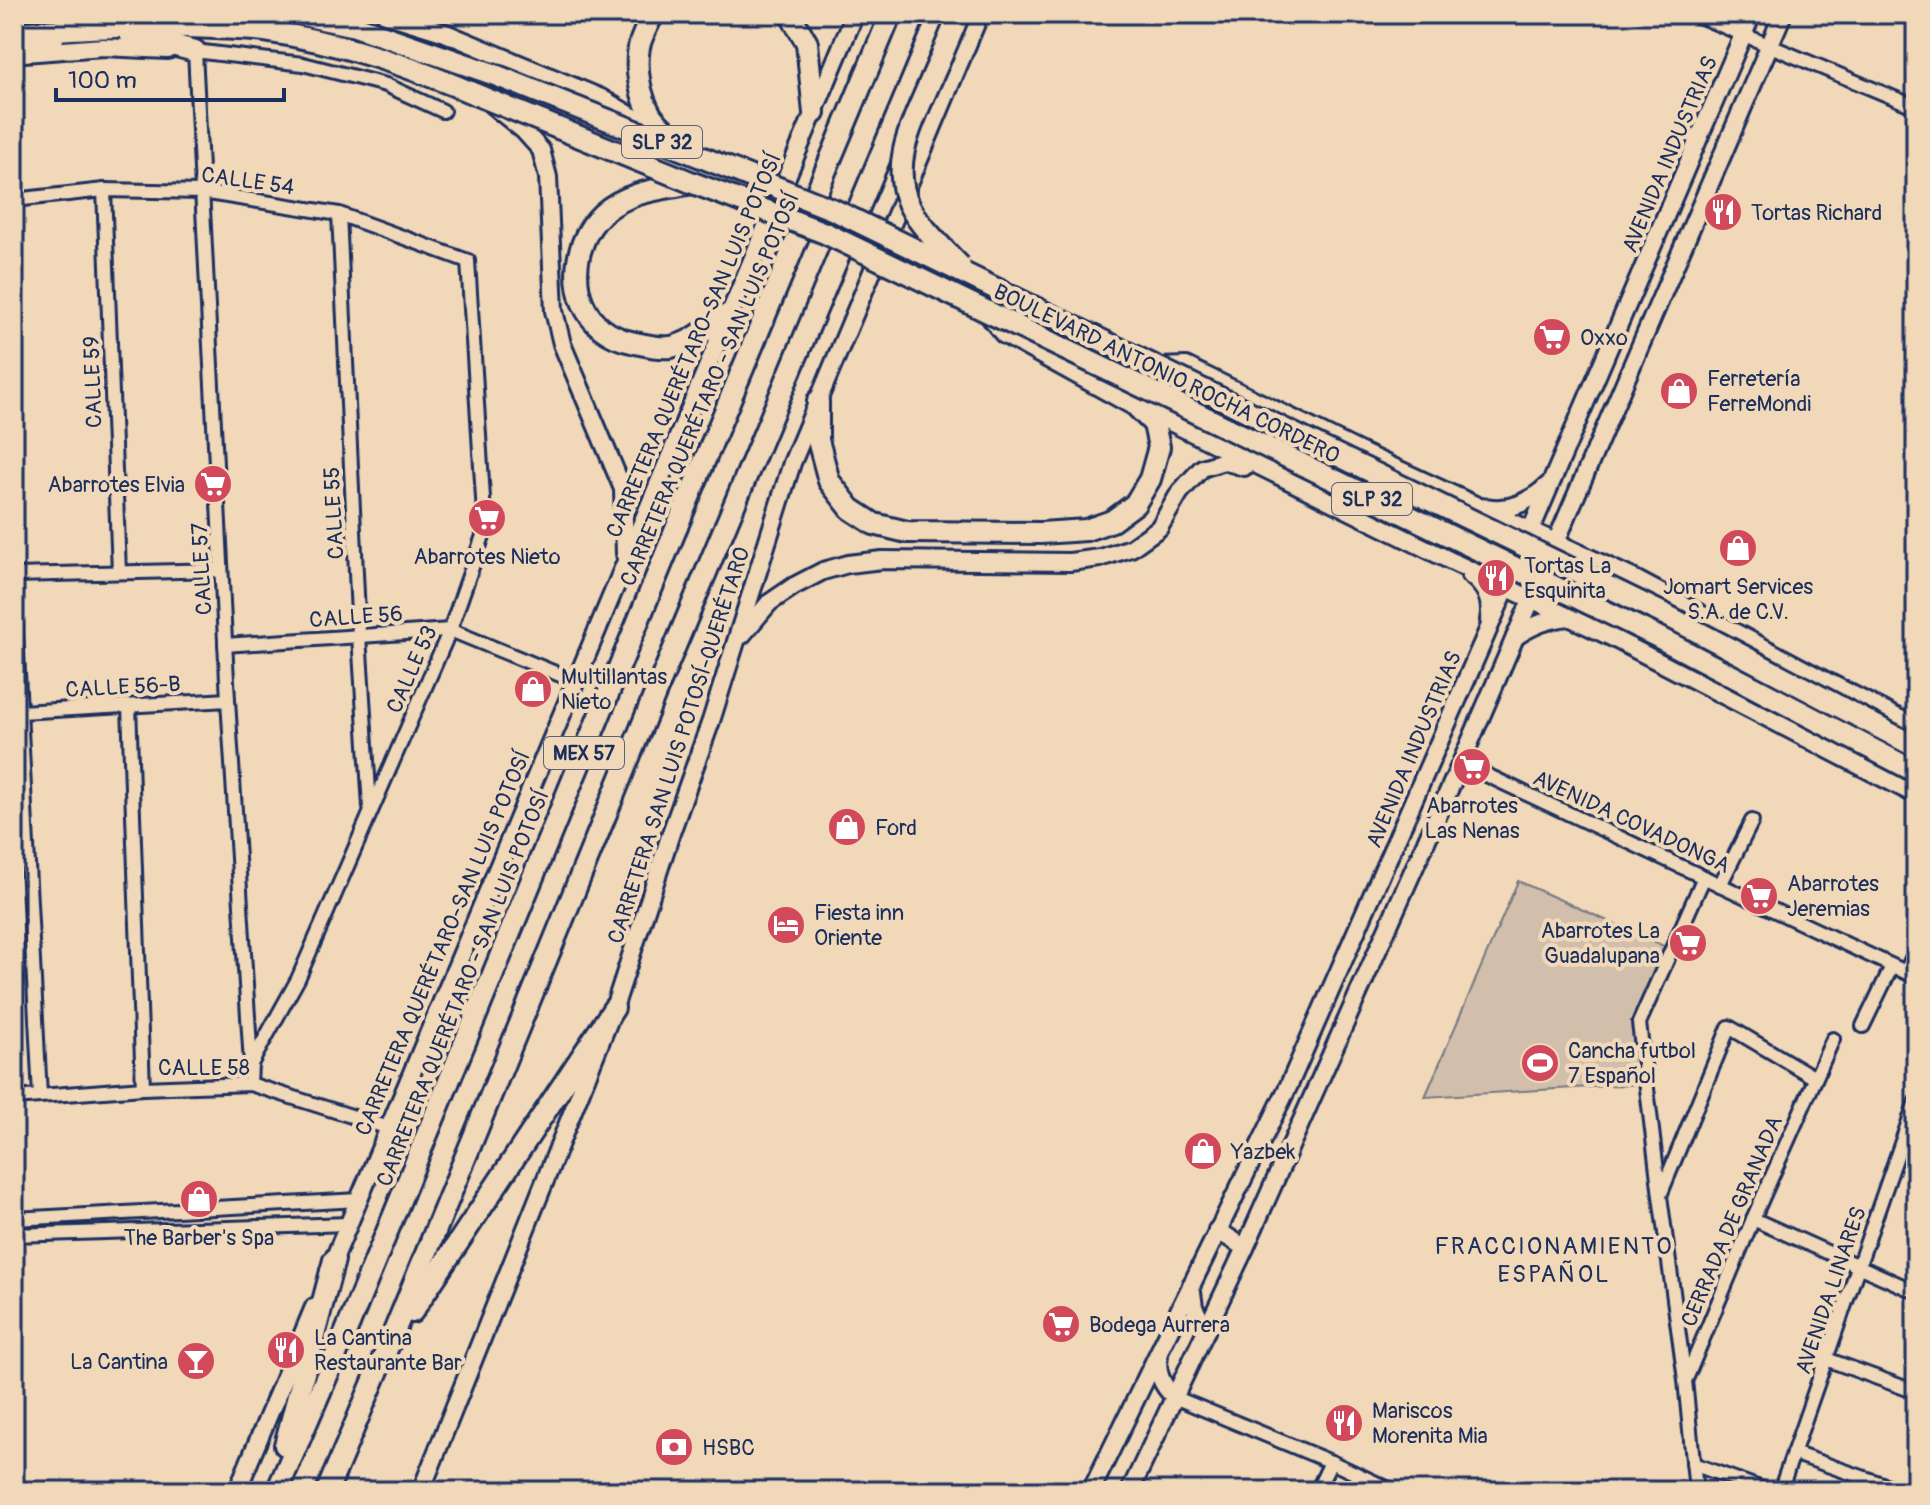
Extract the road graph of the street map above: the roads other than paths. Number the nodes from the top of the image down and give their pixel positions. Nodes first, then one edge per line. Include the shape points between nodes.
1 (297, 14) edge
2 (385, 14) edge
3 (655, 14) edge
4 (790, 14) edge
5 (855, 14) edge
6 (891, 14) edge
7 (940, 14) edge
8 (959, 14) edge
9 (980, 14) edge
10 (1694, 14) edge
11 (1752, 14) edge
12 (1783, 14) edge
13 (104, 26) junction
14 (14, 33) edge
15 (1744, 35) junction
16 (1769, 46) junction
17 (195, 51) junction
18 (14, 52) edge
19 (482, 97) junction
20 (1916, 107) edge
21 (443, 111) dead end
22 (814, 113) junction
23 (705, 160) junction
24 (693, 183) junction
25 (104, 190) junction
26 (202, 192) junction
27 (14, 200) edge
28 (339, 214) junction
29 (468, 261) joint
30 (971, 278) junction
31 (989, 313) junction
32 (729, 314) junction
33 (1155, 368) junction
34 (818, 401) junction
35 (1135, 405) junction
36 (1557, 470) junction
37 (1278, 476) junction
38 (1575, 498) junction
39 (1475, 504) junction
40 (1531, 530) junction
41 (1556, 542) junction
42 (1596, 560) junction
43 (625, 562) junction
44 (1453, 562) junction
45 (221, 570) junction
46 (119, 572) junction
47 (14, 575) edge
48 (1635, 579) junction
49 (1507, 587) junction
50 (14, 595) edge
51 (1531, 599) junction
52 (1570, 617) junction
53 (450, 630) junction
54 (359, 636) junction
55 (1609, 636) junction
56 (1485, 637) junction
57 (1515, 637) junction
58 (735, 643) junction
59 (225, 645) junction
60 (15, 646) edge
61 (575, 681) junction
62 (228, 700) junction
63 (129, 706) junction
64 (20, 712) junction
65 (1916, 727) edge
66 (1916, 747) edge
67 (1461, 763) junction
68 (1916, 772) edge
69 (1916, 795) edge
70 (370, 811) junction
71 (1752, 821) dead end
72 (1704, 877) junction
73 (1720, 885) junction
74 (1916, 949) edge
75 (1892, 966) junction
76 (1911, 975) edge
77 (614, 1008) junction
78 (1863, 1026) dead end
79 (1833, 1039) dead end
80 (251, 1064) junction
81 (1815, 1078) junction
82 (250, 1084) junction
83 (1289, 1085) junction
84 (143, 1088) junction
85 (40, 1096) junction
86 (1313, 1096) junction
87 (14, 1098) edge
88 (1916, 1101) edge
89 (389, 1128) junction
90 (1660, 1196) junction
91 (359, 1200) junction
92 (279, 1205) junction
93 (14, 1219) edge
94 (1753, 1219) junction
95 (348, 1224) junction
96 (280, 1226) junction
97 (1217, 1230) junction
98 (14, 1235) edge
99 (1245, 1248) junction
100 (334, 1260) junction
101 (1859, 1268) junction
102 (1191, 1285) junction
103 (1916, 1292) edge
104 (1206, 1331) junction
105 (1161, 1346) junction
106 (387, 1349) junction
107 (1826, 1359) junction
108 (1685, 1380) junction
109 (1916, 1392) edge
110 (1174, 1397) junction
111 (1793, 1453) junction
112 (1331, 1462) junction
113 (1693, 1464) junction
114 (237, 1491) edge
115 (275, 1491) edge
116 (327, 1491) edge
117 (421, 1491) edge
118 (1091, 1491) edge
119 (1130, 1491) edge
120 (1317, 1491) edge
121 (1393, 1491) edge
122 (1696, 1491) edge
123 (1768, 1491) edge
124 (1780, 1491) edge
125 (1902, 1491) edge

1 - 23 highway, SLP 32, bridge via 435,52
2 - 23 main road via 443,32 601,98
3 - 23 highway, bridge via 639,47 642,94 667,132
4 - 22 highway via 807,43
5 - 22 main road, CARRETERA QUERÉTARO-SAN LUIS POTOSÍ
6 - 115 highway, CARRETERA QUERÉTARO - SAN LUIS POTOSÍ / MEX 57 via 345,1334
7 - 106 highway, MEX 57
8 - 30 highway, SLP 32, bridge via 907,137 902,171 910,206
9 - 34 main road, CARRETERA SAN LUIS POTOSÍ-QUERÉTARO
10 - 15 street
11 - 15 main road, AVENIDA INDUSTRIAS
12 - 16 main road
13 - 14 highway, SLP 32
13 - 17 highway
13 - 18 highway
13 - 19 highway, SLP 32 via 264,31 350,49
15 - 16 street
15 - 36 main road, AVENIDA INDUSTRIAS
16 - 20 street
16 - 38 main road
17 - 18 main road via 103,47
17 - 21 street via 303,64 386,85
17 - 26 street, CALLE 57
19 - 24 highway, SLP 32, bridge
19 - 43 main road via 541,150 548,177 554,311 562,344 623,489
22 - 32 main road, CARRETERA QUERÉTARO-SAN LUIS POTOSÍ
23 - 30 highway, BOULEVARD ANTONIO ROCHA CORDERO / SLP 32, bridge via 834,210
24 - 31 highway, BOULEVARD ANTONIO ROCHA CORDERO / SLP 32, bridge via 825,233
24 - 32 highway via 627,198 604,213 588,230 576,280 584,306 600,327 648,346 670,347 693,338
25 - 26 street, CALLE 54
25 - 27 street, CALLE 54
25 - 46 street, CALLE 59
26 - 28 street, CALLE 54
26 - 45 street, CALLE 57
28 - 29 street, CALLE 54
28 - 54 street, CALLE 55
29 - 53 street, CALLE 53 via 485,530
30 - 33 highway, BOULEVARD ANTONIO ROCHA CORDERO / SLP 32, bridge
31 - 35 highway via 1005,333
31 - 68 highway, BOULEVARD ANTONIO ROCHA CORDERO / SLP 32, bridge via 1654,635
32 - 43 main road, CARRETERA QUERÉTARO-SAN LUIS POTOSÍ
33 - 39 main road, BOULEVARD ANTONIO ROCHA CORDERO / SLP 32 via 1186,366
33 - 66 highway, BOULEVARD ANTONIO ROCHA CORDERO / SLP 32, bridge via 1666,615
34 - 35 highway via 818,440 829,481 851,509 874,524 907,532 1041,533 1086,530 1112,521 1135,504 1150,479 1159,447 1154,424
34 - 58 main road, CARRETERA SAN LUIS POTOSÍ-QUERÉTARO via 792,463
35 - 37 main road, BOULEVARD ANTONIO ROCHA CORDERO / SLP 32
36 - 39 main road via 1542,491 1518,505 1494,509
36 - 40 main road, AVENIDA INDUSTRIAS
37 - 44 main road, BOULEVARD ANTONIO ROCHA CORDERO / SLP 32
37 - 58 main road via 1224,461 1202,468 1159,528 1131,548 1100,558 882,560 823,571 769,603
38 - 41 main road
38 - 42 main road via 1576,538
39 - 40 main road, BOULEVARD ANTONIO ROCHA CORDERO / SLP 32
39 - 44 main road via 1491,523 1490,543 1479,557
40 - 41 main road, BOULEVARD ANTONIO ROCHA CORDERO / SLP 32
40 - 49 main road, AVENIDA INDUSTRIAS
41 - 42 main road, BOULEVARD ANTONIO ROCHA CORDERO / SLP 32
41 - 51 main road
42 - 48 main road, BOULEVARD ANTONIO ROCHA CORDERO / SLP 32
43 - 61 main road, CARRETERA QUERÉTARO-SAN LUIS POTOSÍ
44 - 49 main road, BOULEVARD ANTONIO ROCHA CORDERO / SLP 32
44 - 56 main road via 1481,583 1487,595 1491,608
45 - 46 street
45 - 59 street, CALLE 57
46 - 47 street
48 - 55 main road via 1606,579 1588,596 1590,620
48 - 65 main road, BOULEVARD ANTONIO ROCHA CORDERO / SLP 32
49 - 51 main road, BOULEVARD ANTONIO ROCHA CORDERO / SLP 32
49 - 56 main road, AVENIDA INDUSTRIAS
50 - 60 street
51 - 52 main road, BOULEVARD ANTONIO ROCHA CORDERO / SLP 32
51 - 57 main road
52 - 55 main road, BOULEVARD ANTONIO ROCHA CORDERO / SLP 32
52 - 57 main road via 1540,622
53 - 54 street, CALLE 56
53 - 61 street, CALLE 56
53 - 70 street, CALLE 53
54 - 59 street, CALLE 56
54 - 70 street, CALLE 55
55 - 69 main road, BOULEVARD ANTONIO ROCHA CORDERO / SLP 32
56 - 83 main road, AVENIDA INDUSTRIAS
57 - 67 main road
58 - 77 main road, CARRETERA SAN LUIS POTOSÍ-QUERÉTARO
59 - 62 street, CALLE 57
60 - 64 street
61 - 89 main road, CARRETERA QUERÉTARO-SAN LUIS POTOSÍ
62 - 63 street, CALLE 56-B
62 - 80 street, CALLE 57
63 - 64 street, CALLE 56-B
63 - 84 street
64 - 85 street
67 - 72 street, AVENIDA COVADONGA
67 - 86 main road
70 - 80 street, CALLE 53 via 298,979
71 - 73 street
72 - 73 street, AVENIDA COVADONGA
72 - 90 street via 1639,1023
73 - 75 street, AVENIDA COVADONGA
74 - 76 street
75 - 76 street, AVENIDA COVADONGA
75 - 78 street
77 - 106 highway
77 - 117 main road, CARRETERA SAN LUIS POTOSÍ-QUERÉTARO
79 - 81 street, CERRADA DE GRANADA
80 - 82 street, CALLE 57
81 - 90 street via 1729,1027
81 - 94 street, CERRADA DE GRANADA
82 - 84 street, CALLE 58
82 - 89 street, CALLE 58
83 - 86 main road
83 - 97 main road, AVENIDA INDUSTRIAS
84 - 85 street, CALLE 58
85 - 87 street, CALLE 58
86 - 99 main road
88 - 101 street, AVENIDA LINARES
89 - 91 main road, CARRETERA QUERÉTARO-SAN LUIS POTOSÍ
90 - 108 street
91 - 92 street
91 - 95 main road, CARRETERA QUERÉTARO-SAN LUIS POTOSÍ
92 - 93 street
92 - 96 street via 285,1214
94 - 101 street
94 - 108 street, CERRADA DE GRANADA
95 - 96 street
95 - 100 main road, CARRETERA QUERÉTARO-SAN LUIS POTOSÍ
96 - 98 street
97 - 99 main road
97 - 102 main road, AVENIDA INDUSTRIAS
99 - 104 main road
100 - 114 main road, CARRETERA QUERÉTARO-SAN LUIS POTOSÍ
100 - 115 highway
101 - 103 street
101 - 107 street, AVENIDA LINARES
102 - 104 main road
102 - 105 main road, AVENIDA INDUSTRIAS
104 - 110 main road
105 - 110 main road via 1157,1367
105 - 118 main road, AVENIDA INDUSTRIAS
106 - 116 highway, MEX 57
107 - 109 street
107 - 111 street, AVENIDA LINARES
108 - 113 street
110 - 112 street
110 - 119 main road
111 - 124 street, AVENIDA LINARES
111 - 125 street
112 - 120 street
112 - 121 street
113 - 122 street
113 - 123 street

